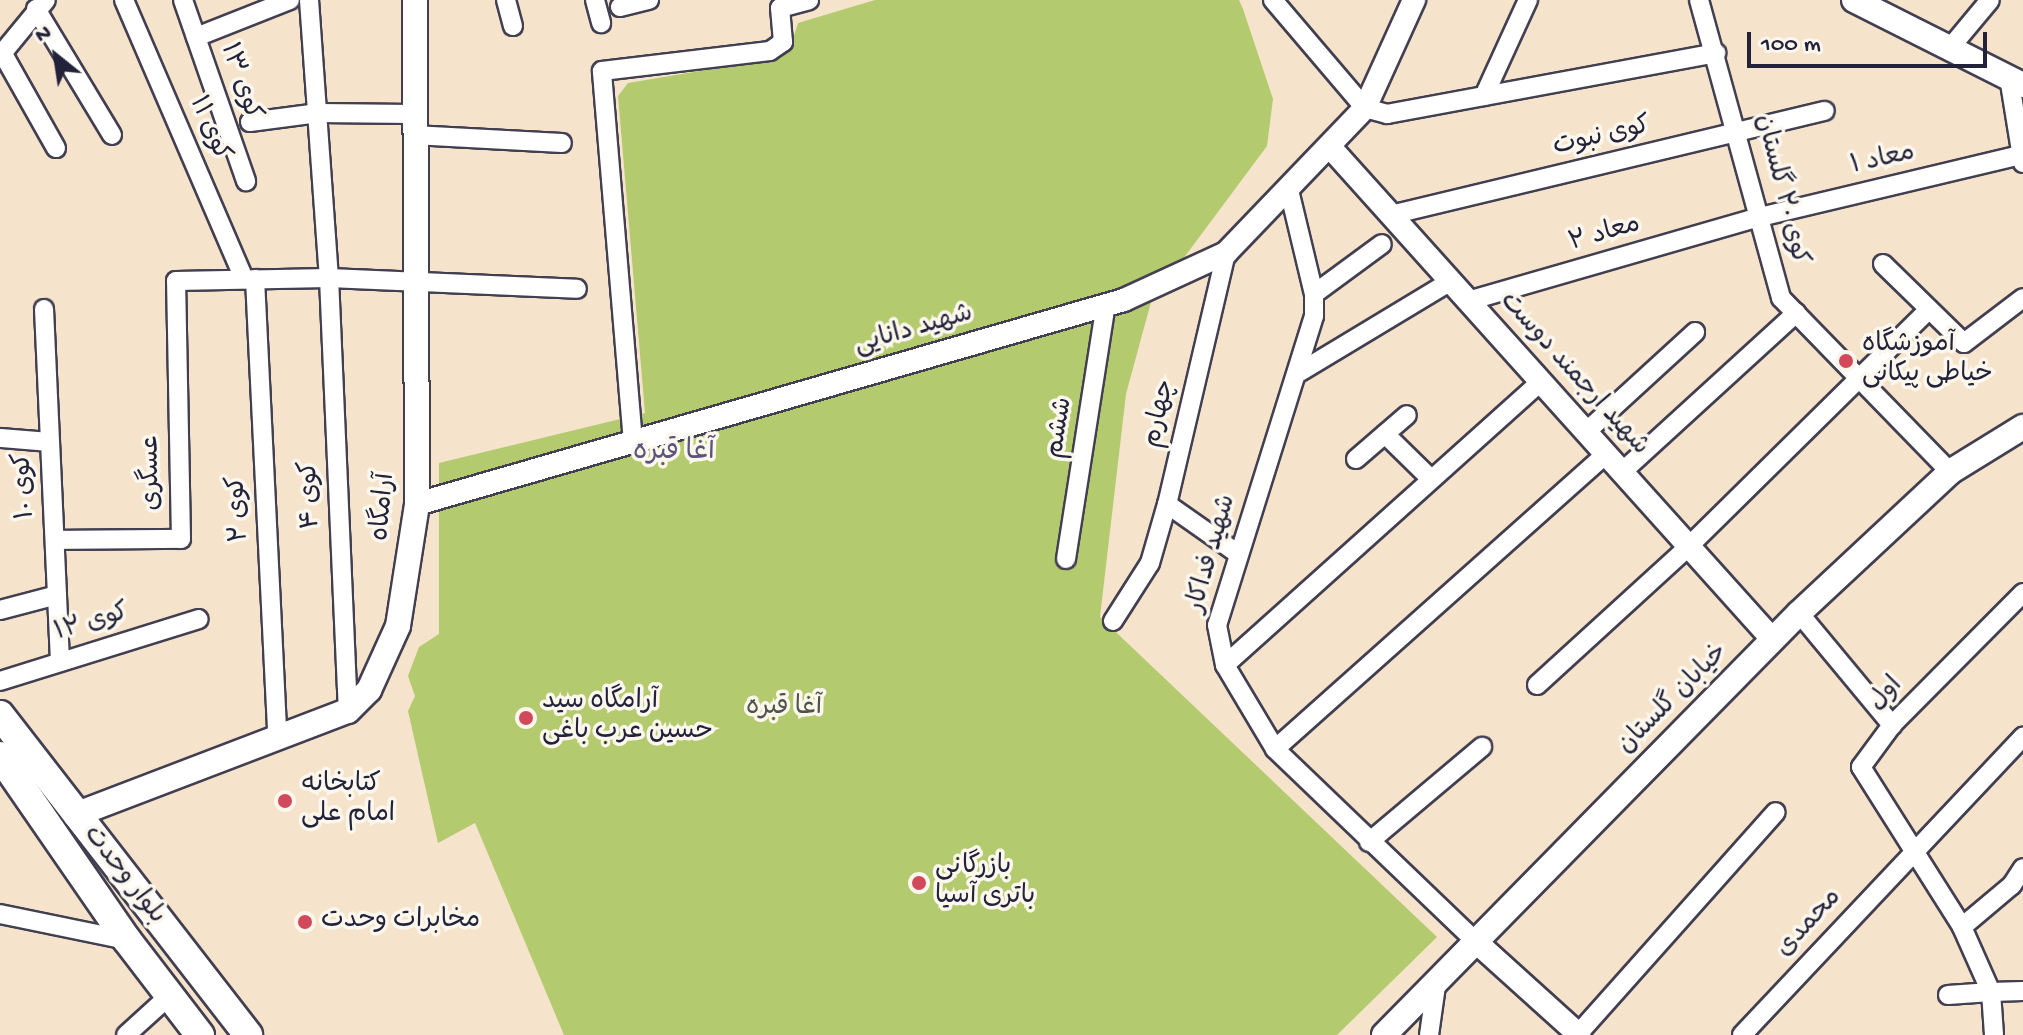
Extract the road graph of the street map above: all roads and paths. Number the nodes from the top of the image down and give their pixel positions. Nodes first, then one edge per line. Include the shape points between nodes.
1 (124, 0) edge
2 (183, 0) edge
3 (290, 0) edge
4 (309, 0) edge
5 (415, 0) edge
6 (506, 0) edge
7 (595, 0) edge
8 (649, 0) edge
9 (809, 0) edge
10 (1414, 0) edge
11 (1528, 0) edge
12 (1699, 0) edge
13 (1854, 0) edge
14 (1990, 0) edge
15 (1276, 2) edge
16 (41, 4) edge
17 (779, 4) edge
18 (620, 7) dead end
19 (601, 23) dead end
20 (513, 26) dead end
21 (196, 37) junction
22 (1950, 48) junction
23 (1716, 53) junction
24 (1, 55) edge
25 (2016, 81) edge
26 (1484, 96) junction
27 (1365, 108) junction
28 (1825, 111) dead end
29 (318, 113) junction
30 (250, 122) dead end
31 (413, 124) junction
32 (1739, 133) junction
33 (112, 135) dead end
34 (562, 143) dead end
35 (1330, 147) junction
36 (56, 148) dead end
37 (2022, 159) edge
38 (246, 181) dead end
39 (1289, 190) junction
40 (1391, 215) junction
41 (1756, 218) junction
42 (1382, 244) dead end
43 (1226, 253) junction
44 (1883, 264) dead end
45 (329, 278) junction
46 (250, 279) junction
47 (414, 281) junction
48 (1451, 281) junction
49 (577, 289) dead end
50 (1314, 294) junction
51 (2023, 298) edge
52 (1468, 301) junction
53 (1106, 305) junction
54 (44, 309) dead end
55 (1929, 309) junction
56 (1796, 313) junction
57 (1695, 332) dead end
58 (1300, 372) junction
59 (1861, 380) junction
60 (1541, 381) junction
61 (1407, 415) dead end
62 (2023, 428) edge
63 (1586, 432) junction
64 (1385, 434) junction
65 (0, 438) edge
66 (50, 442) junction
67 (633, 442) junction
68 (1606, 454) junction
69 (1356, 459) dead end
70 (1622, 472) junction
71 (1950, 472) junction
72 (1431, 479) junction
73 (417, 504) junction
74 (1167, 504) junction
75 (55, 540) junction
76 (1689, 546) junction
77 (1237, 553) junction
78 (1066, 559) dead end
79 (2023, 593) edge
80 (57, 595) junction
81 (0, 610) edge
82 (1799, 613) junction
83 (199, 619) dead end
84 (1113, 621) dead end
85 (1773, 640) junction
86 (60, 660) junction
87 (1225, 665) junction
88 (0, 681) edge
89 (1537, 685) dead end
90 (348, 711) junction
91 (0, 715) edge
92 (1892, 725) junction
93 (277, 737) junction
94 (2023, 737) edge
95 (1482, 747) dead end
96 (1275, 749) junction
97 (0, 756) edge
98 (1776, 812) dead end
99 (75, 815) junction
100 (1369, 842) junction
101 (1916, 848) junction
102 (2023, 868) edge
103 (2012, 885) junction
104 (2023, 902) edge
105 (1, 912) edge
106 (1962, 927) junction
107 (127, 940) junction
108 (1474, 940) junction
109 (1437, 979) junction
110 (2023, 991) edge
111 (1991, 992) junction
112 (1948, 995) dead end
113 (169, 996) junction
114 (1579, 1034) edge
115 (126, 1035) edge
116 (200, 1035) edge
117 (248, 1035) edge
118 (1384, 1035) edge
119 (1429, 1035) edge
120 (1742, 1035) edge
121 (1994, 1035) edge

1 - 46 street, کوی ۱۱
2 - 21 street, کوی ۱۳
3 - 21 street
4 - 29 street, کوی ۴
5 - 31 main road, آرامگاه
6 - 20 street
7 - 19 street
8 - 18 street
9 - 17 street
10 - 27 street, شهید دانایی
11 - 26 street
12 - 23 street, کوی ۲۰ گلستان
13 - 22 main road
14 - 22 street
15 - 27 street
16 - 24 street
16 - 33 street
17 - 67 street via 783,42 770,51 602,71
21 - 38 street, کوی ۱۳
22 - 25 main road
23 - 26 street
23 - 32 street, کوی ۲۰ گلستان
24 - 36 street
25 - 37 street
26 - 27 street via 1387,114
27 - 35 street, شهید دانایی
28 - 32 street, کوی نبوت
29 - 30 street
29 - 31 street
29 - 45 street, کوی ۴
31 - 34 street
31 - 47 main road, آرامگاه
32 - 40 street, کوی نبوت
32 - 41 street, کوی ۲۰ گلستان
35 - 39 street, شهید دانایی
35 - 40 street, شهید ارجمند دوست
37 - 41 street, معاد ۱
39 - 43 street, شهید دانایی
39 - 50 street, شهید فداکار
40 - 48 street, شهید ارجمند دوست
41 - 52 street, معاد ۲
41 - 56 street, کوی ۲۰ گلستان via 1781,298
42 - 50 street
43 - 53 street, شهید دانایی
43 - 74 street, چهارم
44 - 55 street
45 - 46 street
45 - 47 street
45 - 90 street, کوی ۴
46 - 75 street, عسگری via 176,281 181,539
46 - 93 street, کوی ۲
47 - 49 street
47 - 73 main road, آرامگاه
48 - 52 street, شهید ارجمند دوست
48 - 58 street
50 - 58 street, شهید فداکار
51 - 55 street via 1964,343
52 - 60 street, شهید ارجمند دوست
53 - 67 street, شهید دانایی
53 - 78 street, ششم
54 - 66 street, کوی ۱۰
55 - 59 street
56 - 59 street, کوی ۲۰ گلستان
56 - 70 street
57 - 63 street
58 - 77 street, شهید فداکار
59 - 71 street, کوی ۲۰ گلستان
59 - 76 street
60 - 63 street, شهید ارجمند دوست
60 - 72 street
61 - 64 street
62 - 71 main road, خیابان گلستان
63 - 68 street, شهید ارجمند دوست
64 - 69 street
64 - 72 street
65 - 66 street
66 - 75 street, کوی ۱۰
67 - 73 street, شهید دانایی
68 - 70 street, شهید ارجمند دوست
68 - 96 street
70 - 76 street, شهید ارجمند دوست
71 - 82 main road, خیابان گلستان
72 - 87 street
73 - 90 main road, آرامگاه via 398,626 369,690
74 - 77 street
74 - 84 street, چهارم via 1150,563
75 - 80 street, کوی ۱۰
76 - 85 street, شهید ارجمند دوست
76 - 89 street
77 - 87 street, شهید فداکار via 1217,625
79 - 92 street, اول
80 - 81 street
80 - 86 street, کوی ۱۰
82 - 85 main road, خیابان گلستان
82 - 92 street
83 - 86 street, کوی ۱۲
85 - 108 main road, خیابان گلستان
86 - 88 street, کوی ۱۲
87 - 96 street, شهید فداکار
90 - 93 main road
91 - 99 main road, بلوار وحدت
92 - 101 street, اول via 1861,767
93 - 99 main road
94 - 101 street, محمدی
95 - 100 street
96 - 100 street, شهید فداکار
97 - 107 main road, بلوار وحدت
98 - 114 street
99 - 117 main road, بلوار وحدت
100 - 108 street, شهید فداکار
101 - 106 street
101 - 120 street, محمدی
102 - 103 street
103 - 104 street
103 - 106 street
105 - 107 street
106 - 111 street
107 - 113 main road, بلوار وحدت
108 - 109 main road, خیابان گلستان
108 - 114 street
109 - 118 main road, خیابان گلستان
109 - 119 street
110 - 111 street
111 - 112 street
111 - 121 street
113 - 115 street
113 - 116 main road, بلوار وحدت

